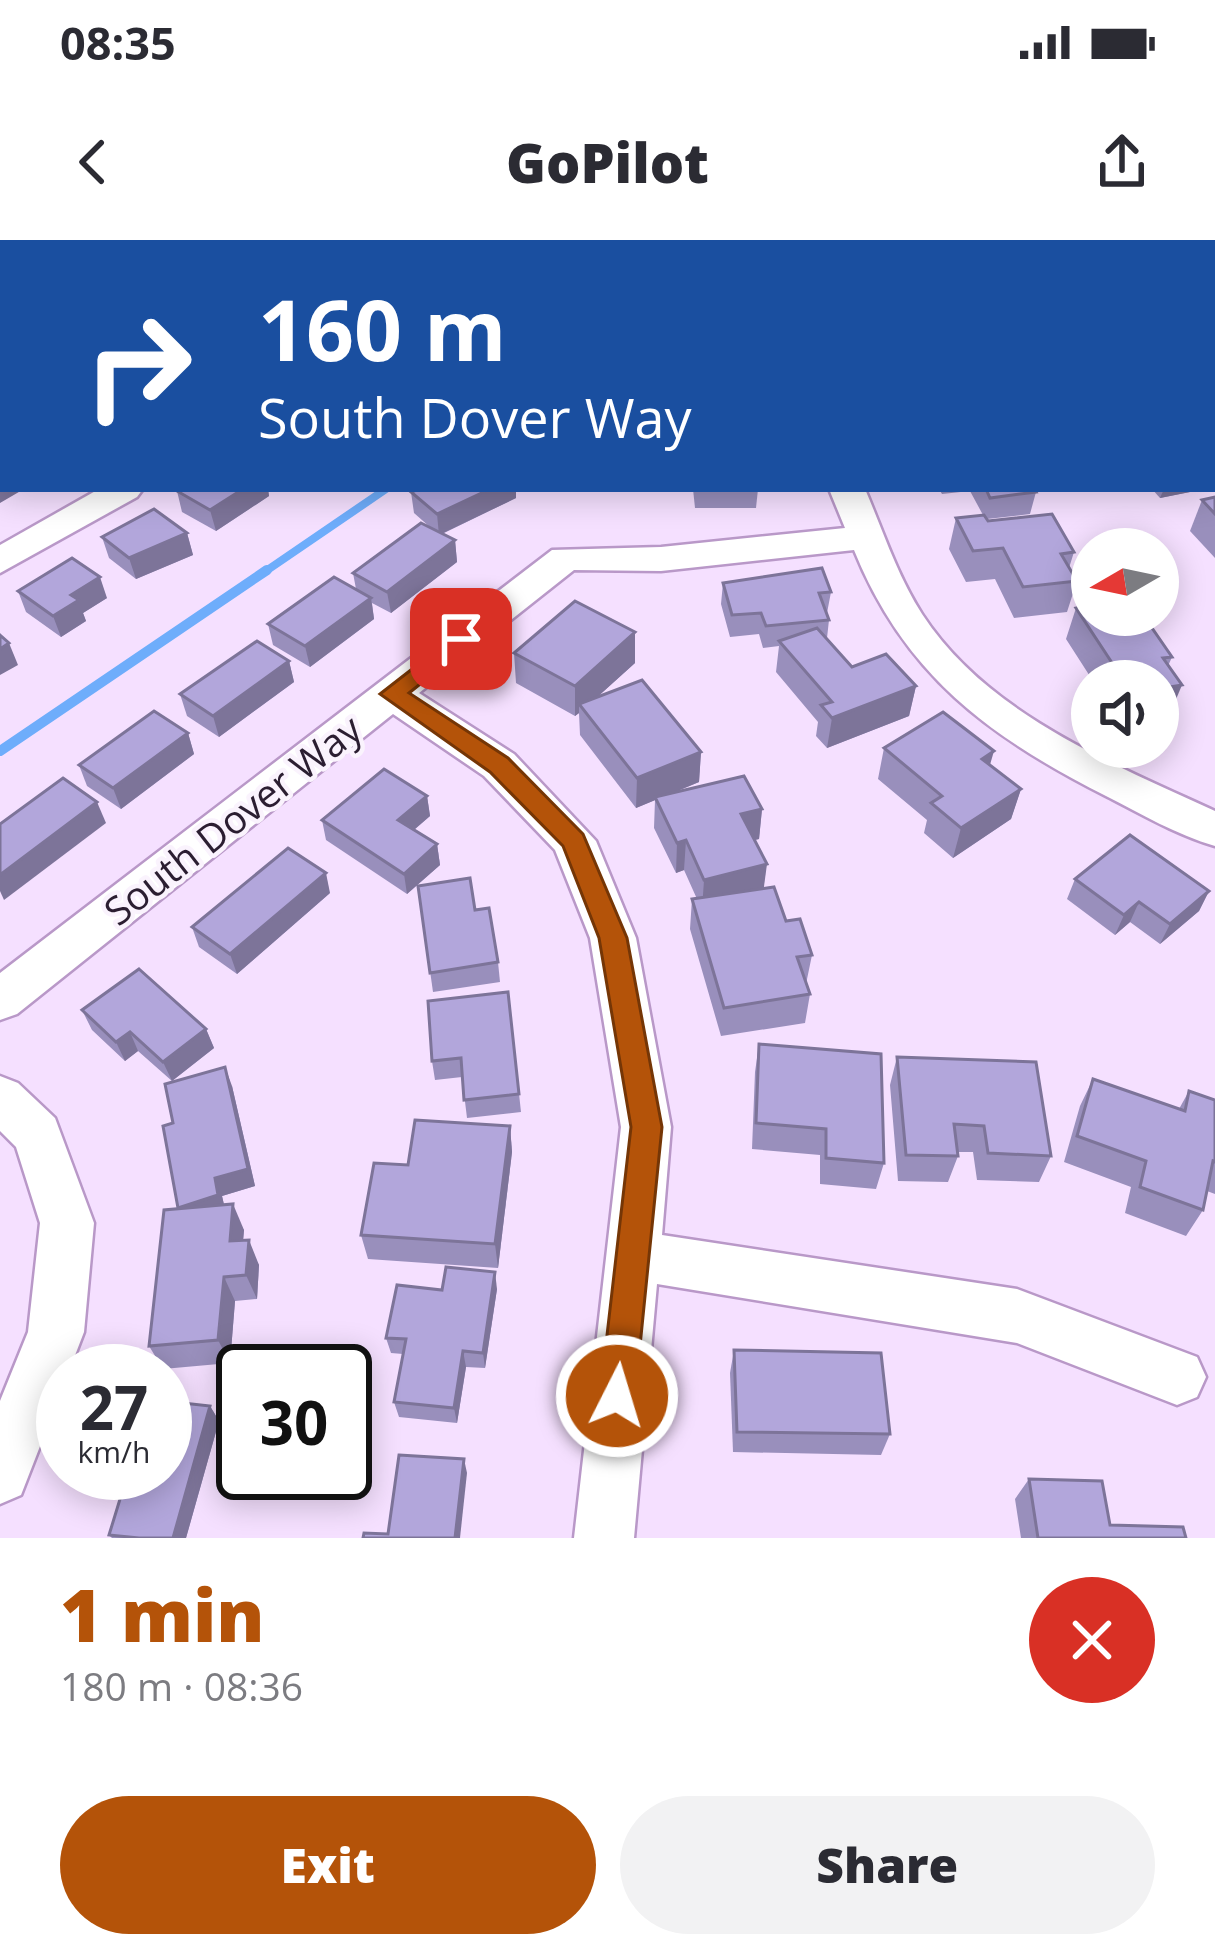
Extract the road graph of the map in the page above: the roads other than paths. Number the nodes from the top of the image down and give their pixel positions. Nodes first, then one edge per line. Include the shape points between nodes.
1 (119, 492) edge
2 (848, 492) edge
3 (868, 537) junction
4 (0, 561) edge
5 (392, 694) junction
6 (1215, 830) edge
7 (0, 1000) edge
8 (0, 1098) edge
9 (631, 1255) junction
10 (1177, 1377) dead end
11 (0, 1474) edge
12 (604, 1538) edge

1 - 4 street
2 - 3 street
3 - 5 street, South Dover Way via 661,559 565,558
3 - 6 street via 914,631 968,687 1012,723
5 - 7 street, South Dover Way
5 - 9 street via 499,765 574,841 613,938 646,1127
8 - 11 street via 37,1134 67,1223 56,1332
9 - 10 street via 1017,1316
9 - 12 street

